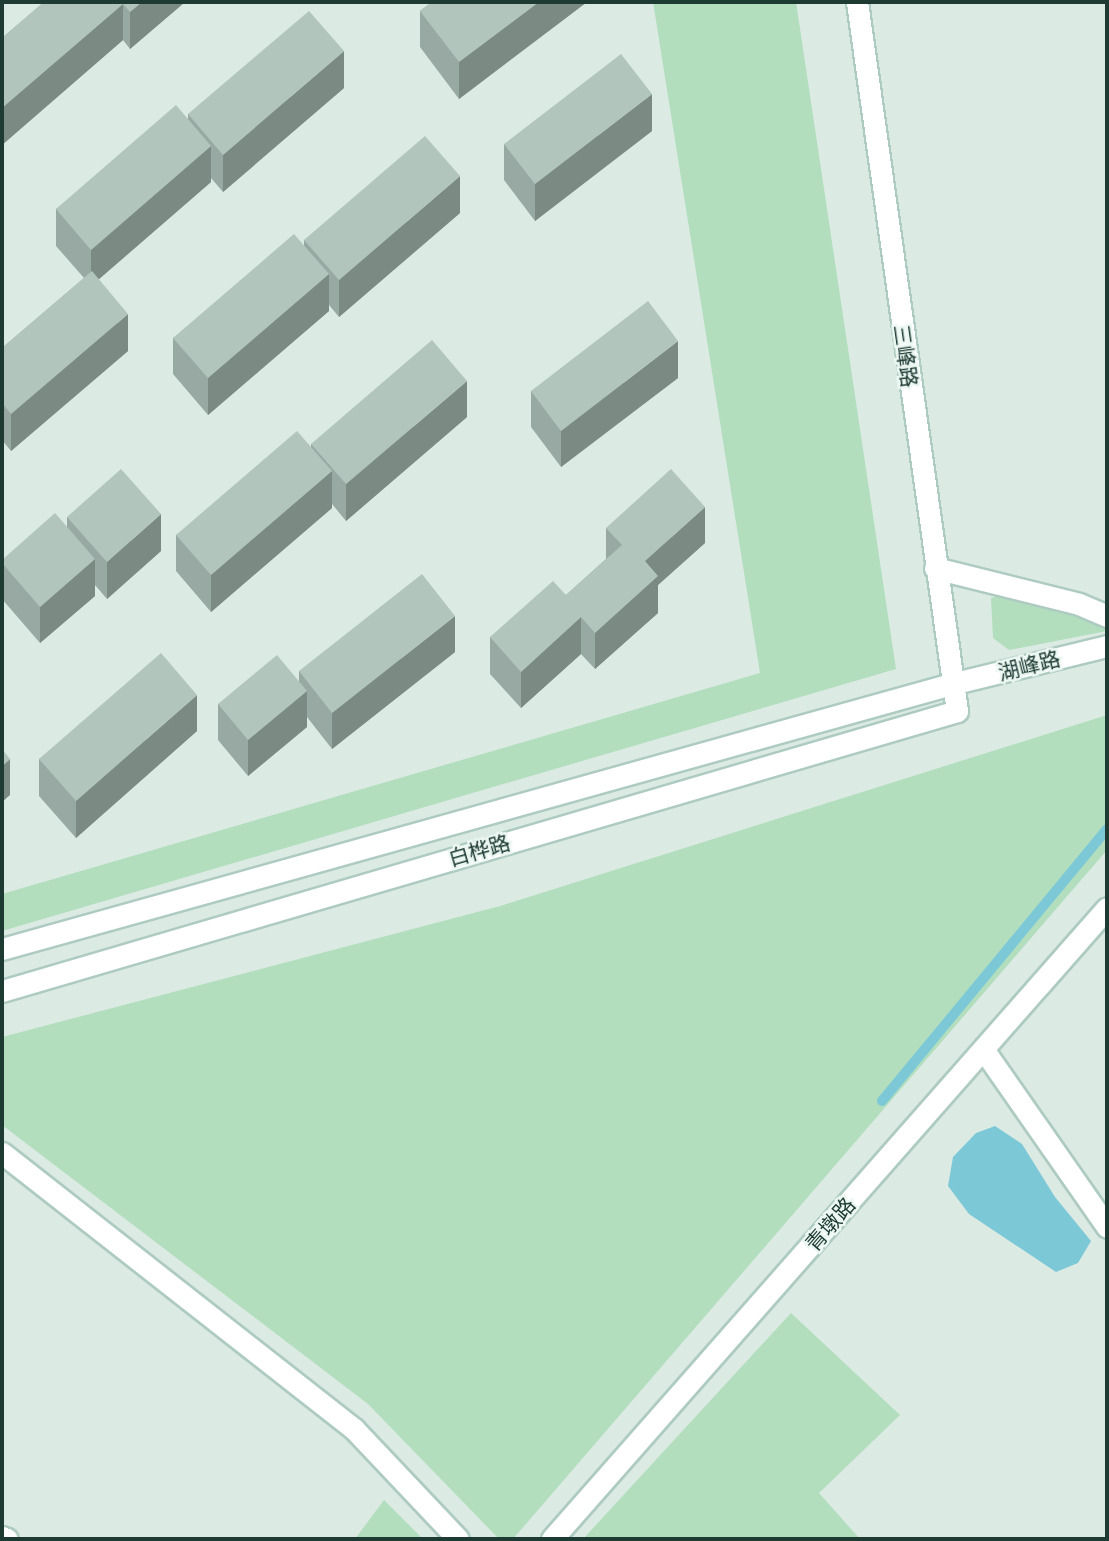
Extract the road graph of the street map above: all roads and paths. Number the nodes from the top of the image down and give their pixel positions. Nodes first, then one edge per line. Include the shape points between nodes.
1 (857, 2) edge
2 (935, 568) junction
3 (1107, 616) edge
4 (1107, 646) edge
5 (951, 684) junction
6 (957, 711) joint
7 (1107, 908) edge
8 (2, 949) edge
9 (2, 991) edge
10 (983, 1049) junction
11 (2, 1153) edge
12 (1107, 1227) edge
13 (2, 1537) edge
14 (7, 1539) edge
15 (458, 1539) edge
16 (552, 1539) edge

1 - 2 street, 三峰路
2 - 3 street via 1079,604
2 - 5 street, 三峰路
4 - 5 street, 湖峰路
5 - 6 street, 三峰路
5 - 8 street, 白桦路
6 - 9 street, 白桦路
7 - 10 street, 青墩路
10 - 12 street
10 - 16 street, 青墩路
11 - 15 street via 354,1429
13 - 14 street

